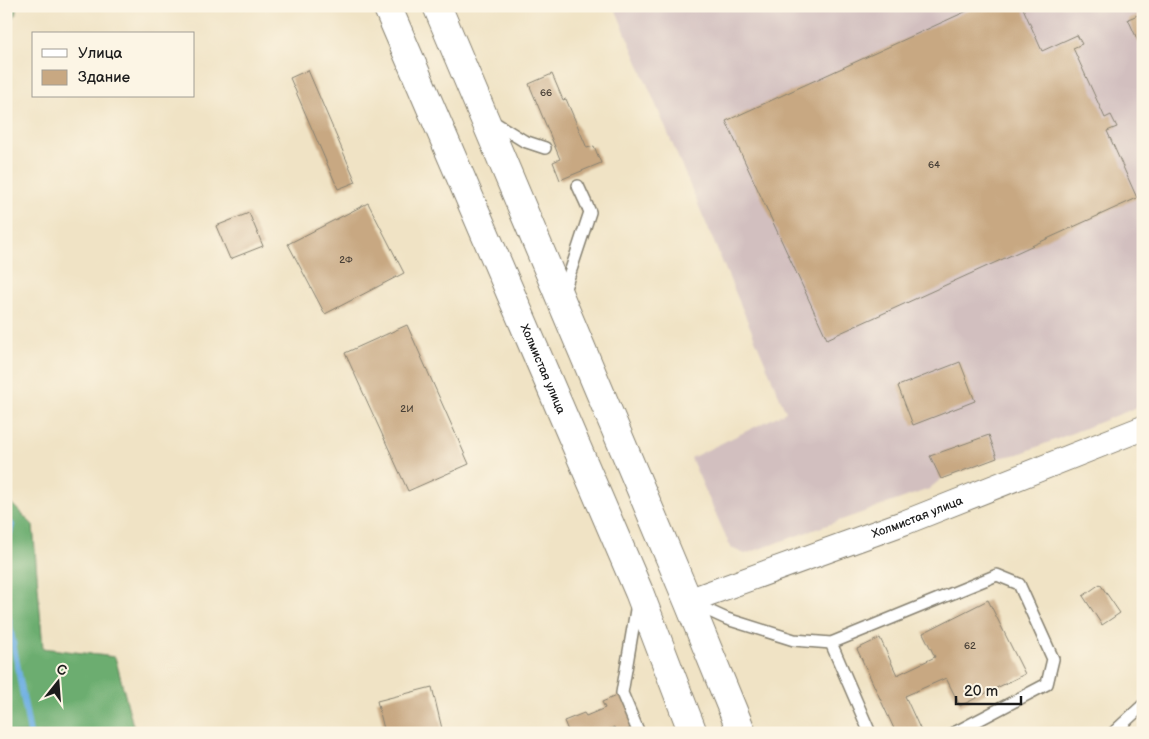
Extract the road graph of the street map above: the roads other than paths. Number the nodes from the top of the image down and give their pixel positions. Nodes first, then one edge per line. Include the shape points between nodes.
1 (387, 6) edge
2 (436, 6) edge
3 (482, 114) junction
4 (545, 148) dead end
5 (578, 186) dead end
6 (561, 300) junction
7 (1143, 428) edge
8 (639, 592) junction
9 (688, 601) junction
10 (831, 643) junction
11 (1143, 705) edge
12 (639, 733) edge
13 (693, 733) edge
14 (742, 733) edge
15 (870, 733) edge
16 (954, 733) edge
17 (1113, 733) edge

1 - 8 highway, Холмистая улица
2 - 3 highway
3 - 4 lane via 524,141
3 - 6 highway
5 - 6 lane via 590,212
6 - 9 highway
7 - 9 street, Холмистая улица via 906,522
8 - 12 lane via 622,693
8 - 13 highway, Холмистая улица
9 - 10 lane via 727,619 794,640
9 - 14 highway
10 - 15 lane
10 - 16 lane via 997,575 1019,584 1053,659 1047,684
11 - 17 lane

